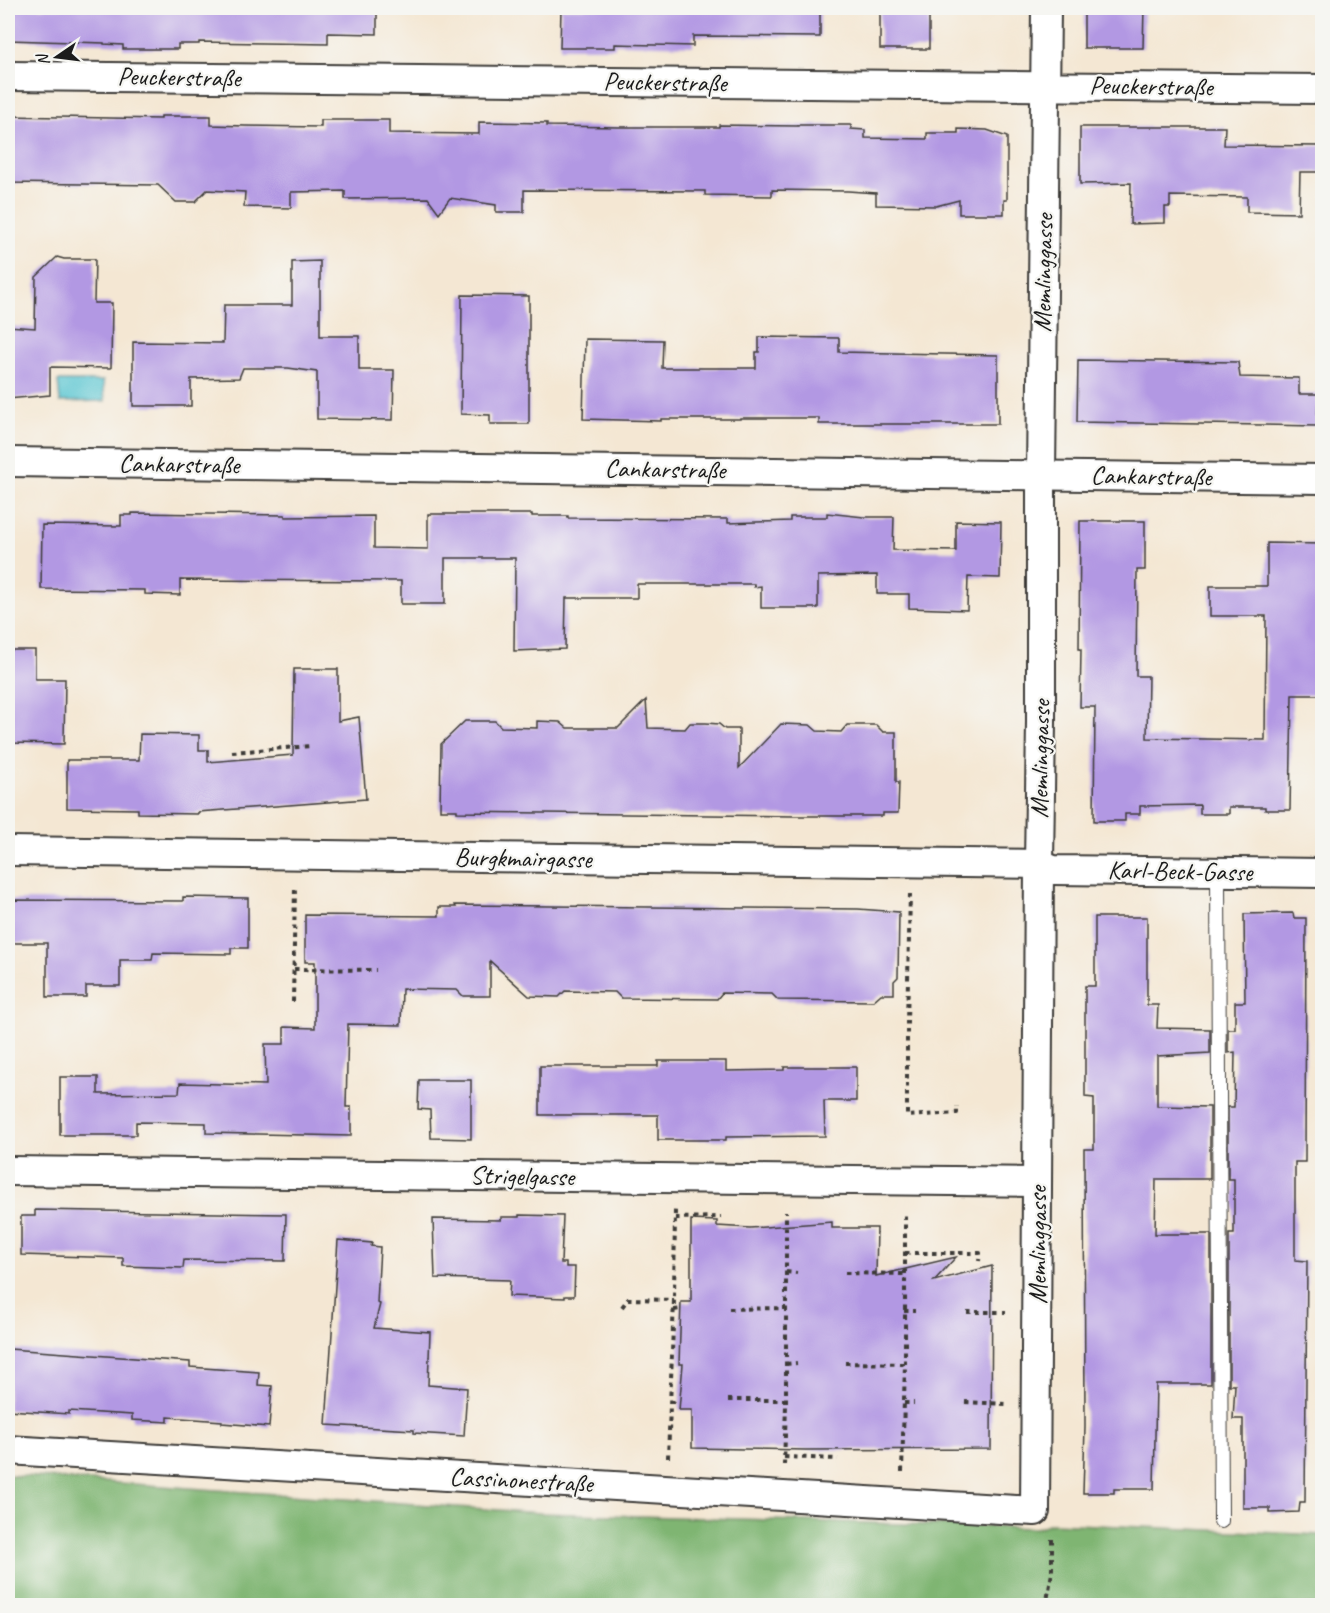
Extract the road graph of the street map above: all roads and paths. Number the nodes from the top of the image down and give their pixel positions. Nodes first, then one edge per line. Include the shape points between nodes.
1 (1046, 8) edge
2 (8, 76) edge
3 (1045, 85) junction
4 (1323, 89) edge
5 (8, 462) edge
6 (1041, 474) junction
7 (1323, 479) edge
8 (311, 746) dead end
9 (232, 752) dead end
10 (8, 851) edge
11 (296, 855) junction
12 (911, 863) junction
13 (1039, 864) junction
14 (1218, 872) junction
15 (1323, 873) edge
16 (294, 969) junction
17 (376, 970) dead end
18 (293, 1002) dead end
19 (957, 1106) dead end
20 (8, 1171) edge
21 (675, 1178) junction
22 (786, 1179) junction
23 (904, 1180) junction
24 (1037, 1182) junction
25 (721, 1217) dead end
26 (675, 1218) junction
27 (905, 1253) junction
28 (979, 1262) dead end
29 (786, 1272) junction
30 (797, 1273) dead end
31 (845, 1273) dead end
32 (905, 1274) junction
33 (674, 1300) junction
34 (622, 1307) dead end
35 (786, 1308) junction
36 (681, 1309) dead end
37 (729, 1309) dead end
38 (674, 1310) junction
39 (904, 1311) junction
40 (915, 1311) dead end
41 (797, 1363) dead end
42 (845, 1363) dead end
43 (786, 1364) junction
44 (905, 1364) junction
45 (728, 1400) dead end
46 (786, 1400) junction
47 (670, 1402) junction
48 (680, 1402) dead end
49 (965, 1402) dead end
50 (904, 1403) junction
51 (914, 1403) dead end
52 (1036, 1405) junction
53 (8, 1450) edge
54 (784, 1457) junction
55 (838, 1459) dead end
56 (666, 1489) junction
57 (783, 1496) junction
58 (901, 1503) junction
59 (1035, 1511) junction
60 (1221, 1521) dead end
61 (1046, 1605) edge

1 - 3 street, Memlinggasse
2 - 3 street, Peuckerstraße
3 - 4 street, Peuckerstraße
3 - 6 street, Memlinggasse
5 - 6 street, Cankarstraße
6 - 7 street, Cankarstraße
6 - 13 street, Memlinggasse
8 - 9 path
10 - 11 street, Burgkmairgasse
11 - 12 street, Burgkmairgasse
11 - 16 path
12 - 13 street, Burgkmairgasse
12 - 19 path via 907,1116 957,1113
13 - 14 street, Karl-Beck-Gasse via 1053,870
13 - 24 street, Memlinggasse
14 - 15 street, Karl-Beck-Gasse
14 - 60 lane
16 - 17 path
16 - 18 path
20 - 21 street, Strigelgasse
21 - 22 street, Strigelgasse
21 - 26 path
22 - 23 street, Strigelgasse
22 - 29 path
23 - 24 street, Strigelgasse
23 - 27 path
24 - 52 street, Memlinggasse
25 - 26 path
26 - 33 path
27 - 28 path via 980,1253
27 - 32 path
29 - 30 path
29 - 35 path
31 - 32 path
32 - 39 path
33 - 34 path via 628,1299
33 - 38 path
35 - 37 path
35 - 43 path
36 - 38 path
38 - 47 path
39 - 40 path
39 - 44 path
41 - 43 path
42 - 44 path
43 - 46 path
44 - 50 path
45 - 46 path
46 - 54 path
47 - 48 path
47 - 56 path
49 - 52 path
50 - 51 path
50 - 58 path
52 - 59 street, Memlinggasse
53 - 56 street, Cassinonestraße
54 - 55 path
54 - 57 path
56 - 57 street, Cassinonestraße
57 - 58 street, Cassinonestraße
58 - 59 street, Cassinonestraße
59 - 61 path via 1052,1538 1052,1574

